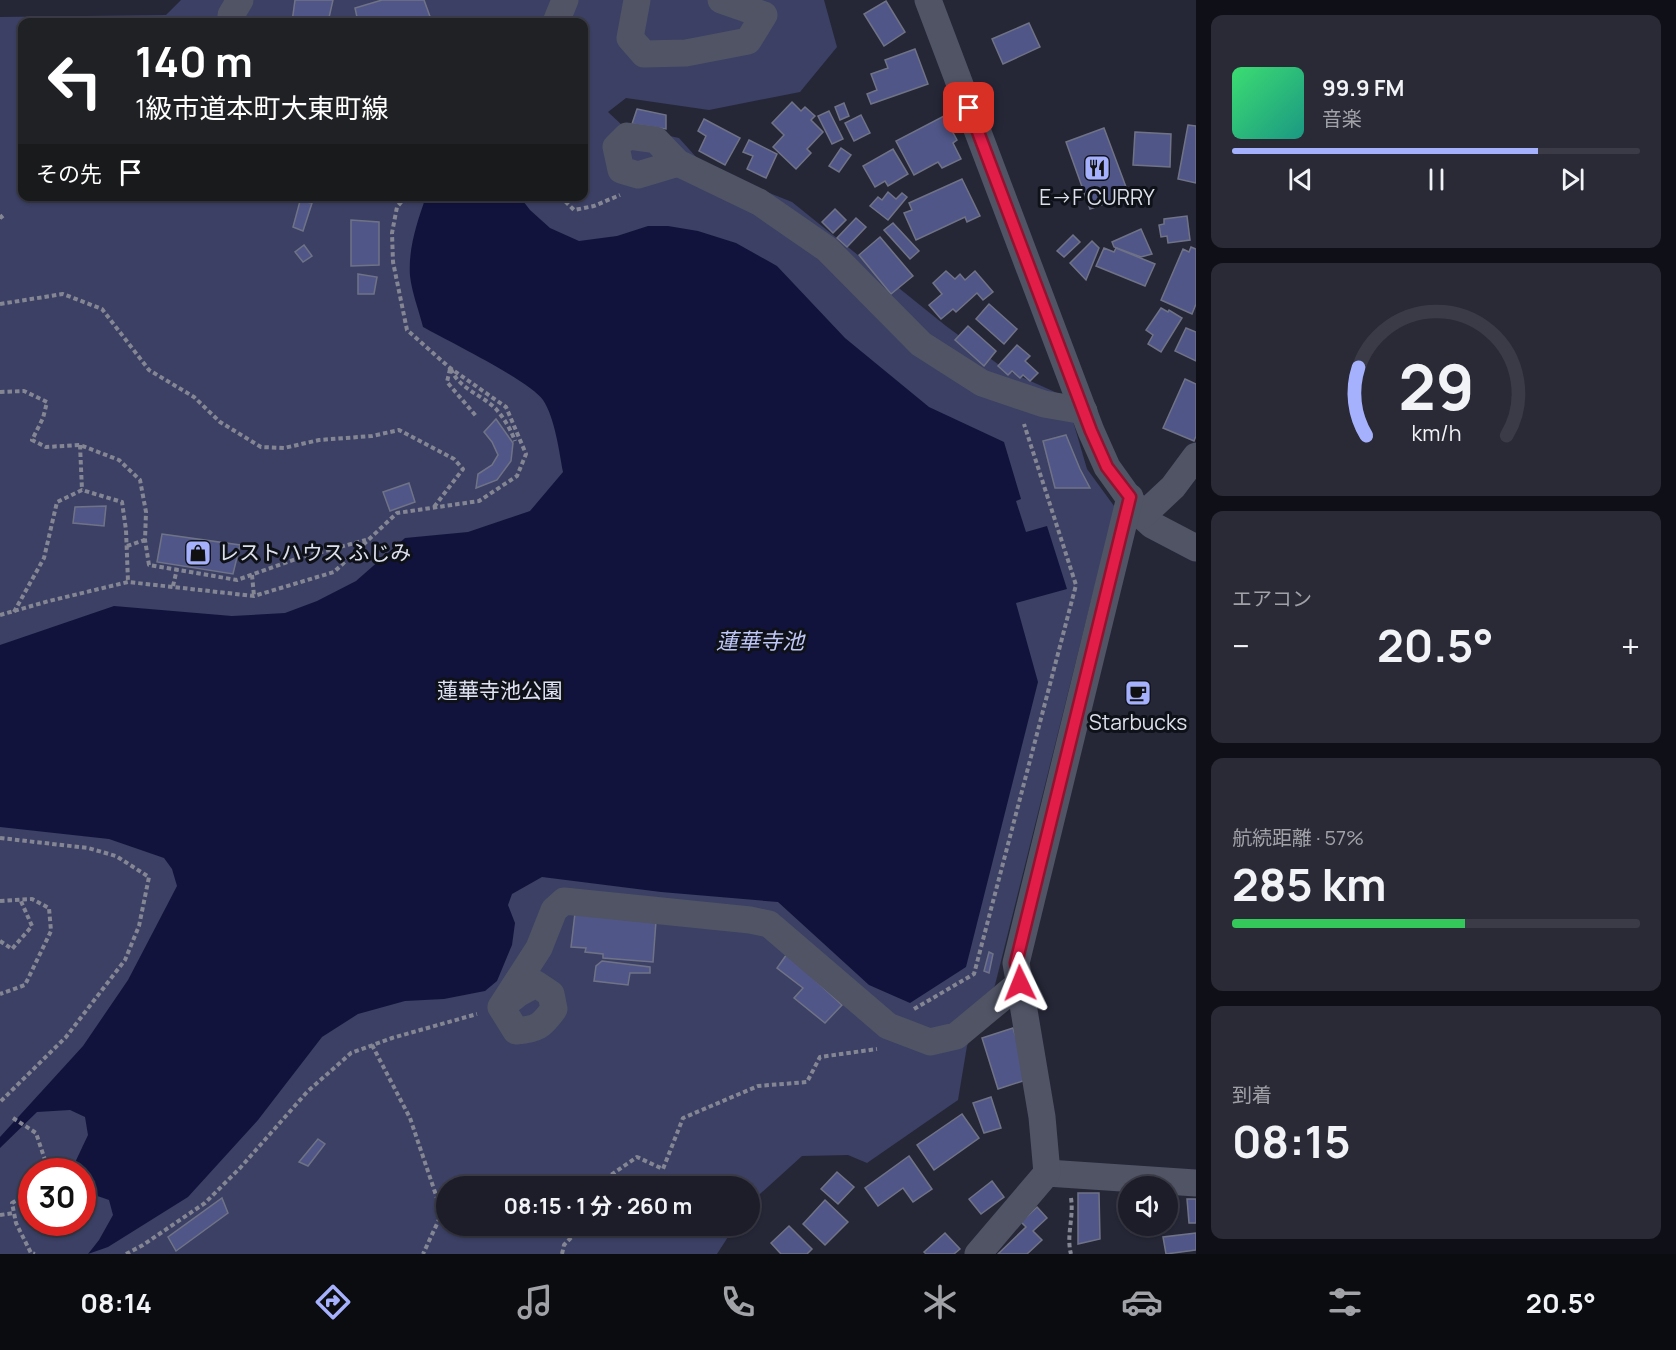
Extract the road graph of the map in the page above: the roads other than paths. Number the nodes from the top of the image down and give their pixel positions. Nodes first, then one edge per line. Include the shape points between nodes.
1 (240, 0) edge
2 (565, 0) edge
3 (637, 0) edge
4 (721, 0) edge
5 (928, 0) edge
6 (231, 18) edge
7 (558, 18) edge
8 (678, 163) dead end
9 (1084, 411) junction
10 (1196, 456) edge
11 (1136, 507) junction
12 (1196, 548) edge
13 (1018, 973) junction
14 (501, 1007) road end
15 (1047, 1173) junction
16 (1196, 1183) edge
17 (978, 1254) edge

1 - 6 street
2 - 7 street
3 - 4 street via 630,39 644,54 686,53 748,41 764,15
5 - 9 street
8 - 9 street via 759,202 827,249 921,344 982,383 1044,404
9 - 11 street via 1107,467
10 - 11 street via 1173,487
11 - 12 street via 1152,525
11 - 13 street
13 - 14 street via 956,1036 930,1042 906,1022 888,1026 769,924 564,901 554,910 539,948
13 - 15 street via 1042,1117
15 - 16 street
15 - 17 street

